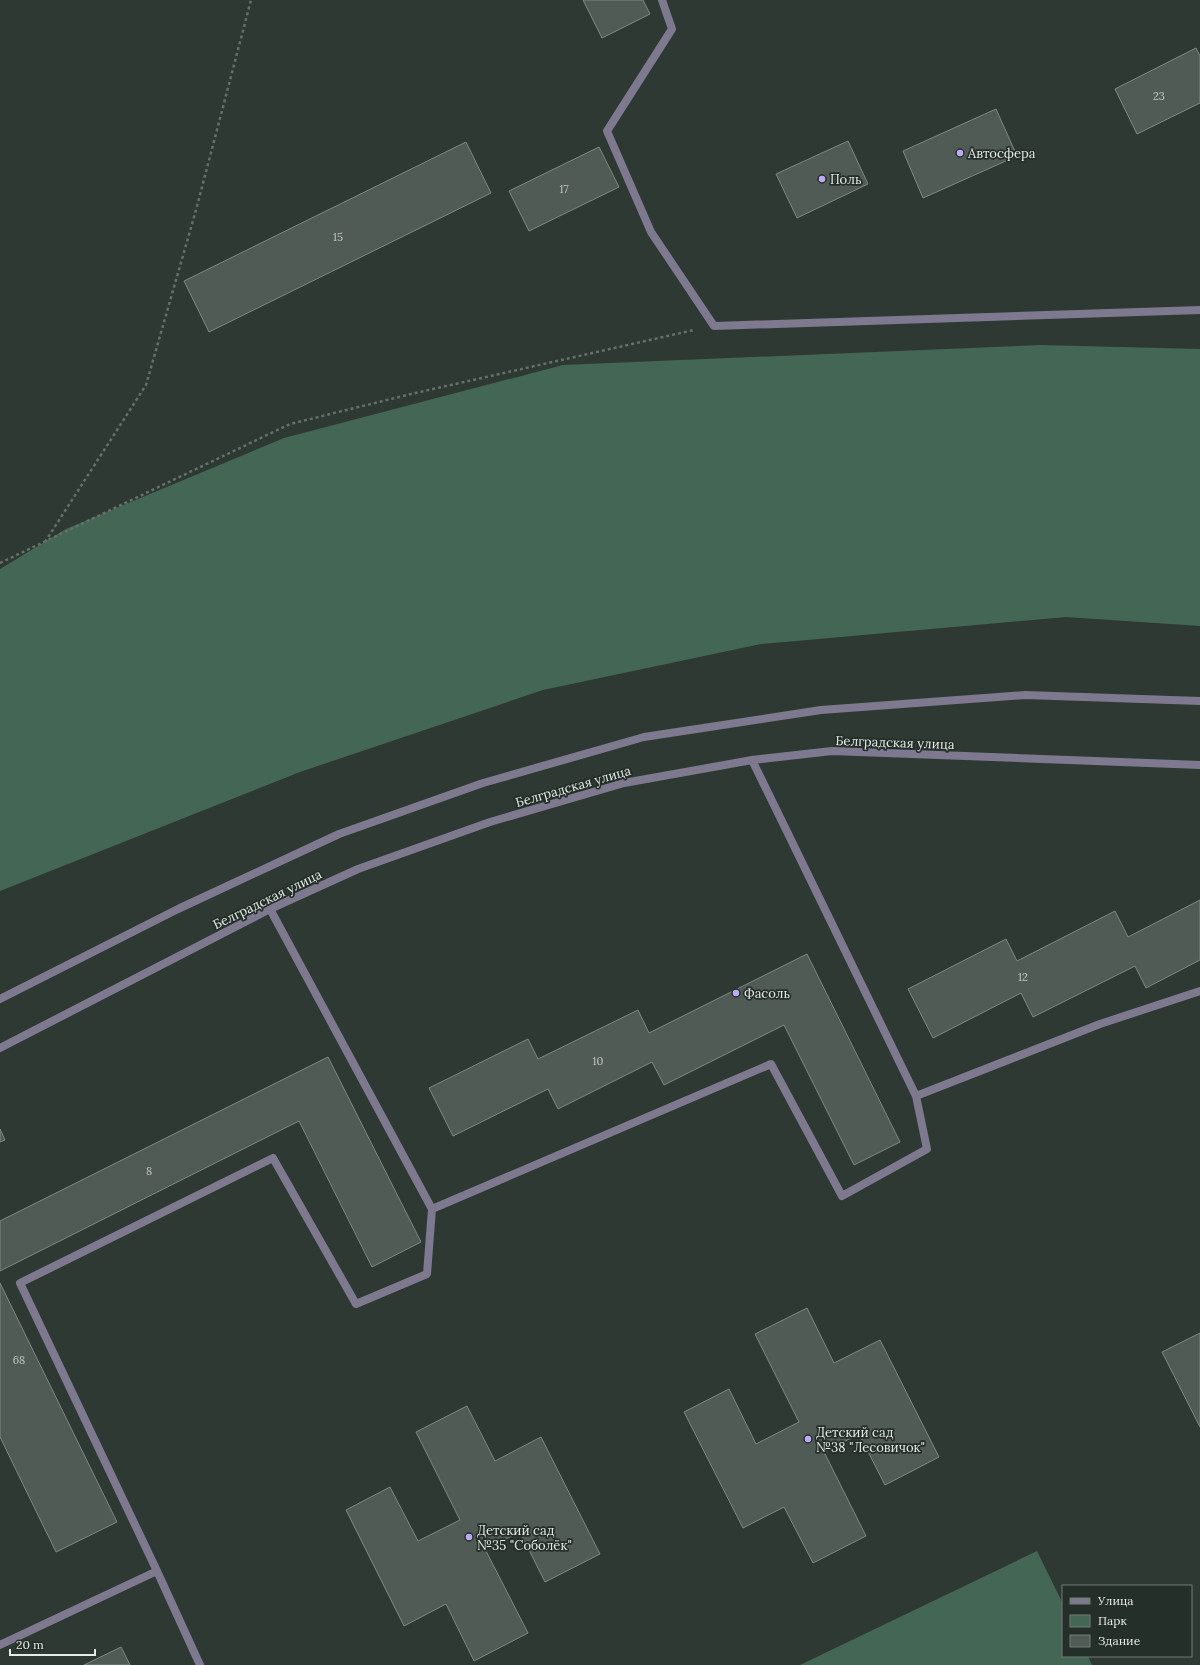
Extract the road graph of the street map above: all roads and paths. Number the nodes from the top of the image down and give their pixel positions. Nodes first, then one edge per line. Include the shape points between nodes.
1 (251, 0) edge
2 (662, 0) edge
3 (1200, 310) edge
4 (714, 326) junction
5 (45, 542) junction
6 (0, 563) edge
7 (1200, 701) edge
8 (752, 760) junction
9 (1200, 765) edge
10 (270, 909) junction
11 (1200, 991) edge
12 (0, 999) edge
13 (0, 1048) edge
14 (916, 1096) junction
15 (432, 1209) junction
16 (157, 1571) junction
17 (0, 1645) edge
18 (200, 1665) edge

1 - 5 path via 196,210 146,384
2 - 4 street via 672,29 607,132 651,232
3 - 4 street
4 - 5 path via 290,424
5 - 6 path
7 - 12 street via 1024,695 821,710 644,737 483,782 339,834 178,909
8 - 9 street, Белградская улица via 832,751
8 - 10 street, Белградская улица via 624,783 490,822 358,869
8 - 14 street
10 - 13 street, Белградская улица
10 - 15 street
11 - 14 street via 1100,1024
14 - 15 street via 927,1149 842,1196 771,1064
15 - 16 street via 427,1274 356,1304 273,1158 20,1283
16 - 17 street
16 - 18 street

